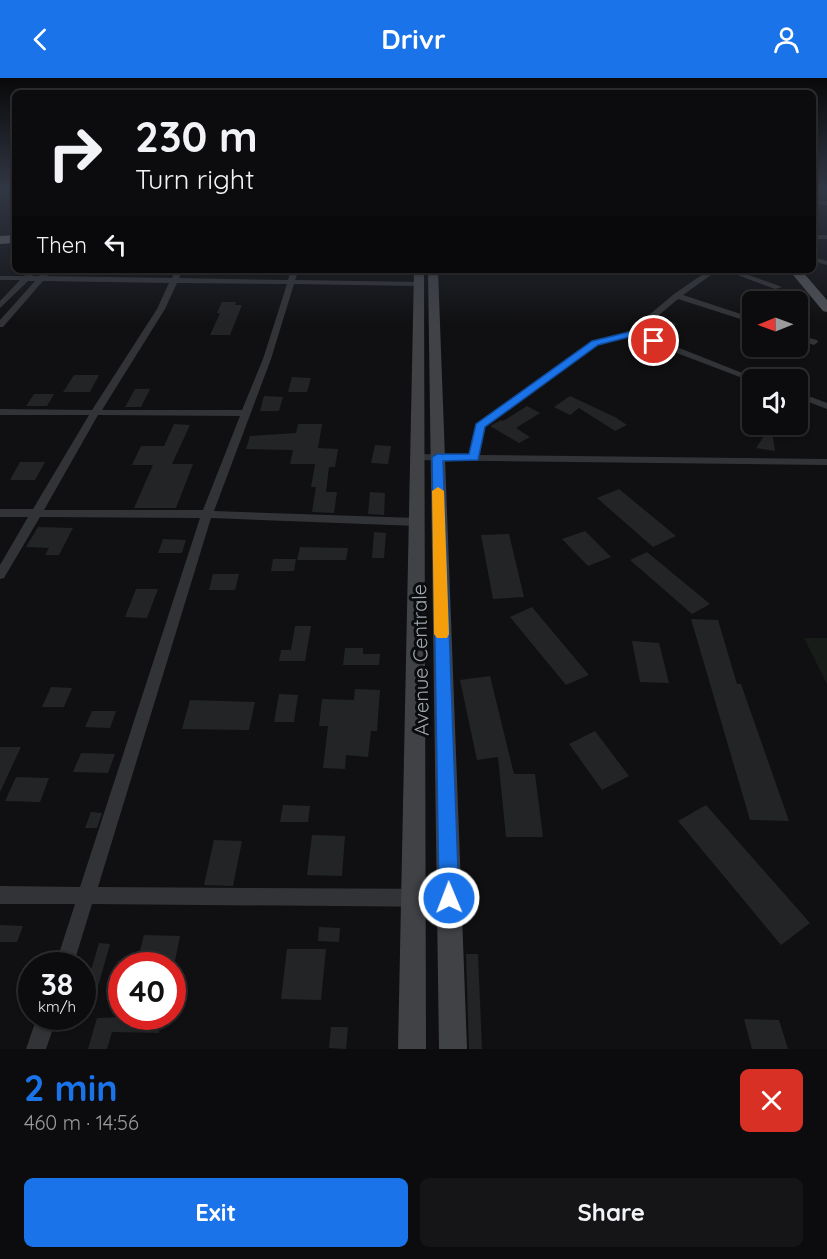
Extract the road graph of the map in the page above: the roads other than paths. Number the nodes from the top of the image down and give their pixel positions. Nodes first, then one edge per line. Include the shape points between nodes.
1 (31, 273) edge
2 (46, 273) edge
3 (177, 273) edge
4 (294, 273) edge
5 (433, 273) edge
6 (710, 273) edge
7 (737, 273) edge
8 (798, 273) edge
9 (419, 277) edge
10 (0, 278) edge
11 (26, 279) junction
12 (41, 279) junction
13 (173, 281) junction
14 (291, 283) junction
15 (778, 287) dead end
16 (677, 296) junction
17 (0, 306) edge
18 (827, 308) edge
19 (742, 317) edge
20 (0, 325) edge
21 (633, 333) junction
22 (808, 340) edge
23 (814, 342) dead end
24 (742, 375) edge
25 (808, 399) edge
26 (827, 406) edge
27 (96, 411) junction
28 (0, 412) edge
29 (245, 413) junction
30 (416, 457) junction
31 (437, 457) junction
32 (474, 458) junction
33 (827, 462) edge
34 (38, 512) junction
35 (0, 513) edge
36 (207, 514) junction
37 (417, 522) junction
38 (0, 575) edge
39 (0, 895) edge
40 (87, 897) junction
41 (412, 897) junction
42 (449, 898) junction
43 (69, 952) edge
44 (43, 1030) edge
45 (36, 1049) edge
46 (412, 1049) edge
47 (453, 1049) edge

1 - 11 street
2 - 12 street
3 - 13 street
4 - 14 street
5 - 31 street, Avenue Centrale
6 - 16 street
7 - 15 street
8 - 18 main road
9 - 14 street
9 - 30 street, Avenue Centrale
10 - 11 street
11 - 12 street
11 - 17 street
12 - 13 street
12 - 20 street
13 - 14 street
13 - 27 street via 161,309
14 - 29 street
16 - 19 street
16 - 21 street
21 - 24 street
21 - 32 street via 595,343 480,426
22 - 23 street
25 - 26 street
27 - 28 street
27 - 29 street
27 - 34 street
29 - 36 street
30 - 31 street
30 - 37 street, Avenue Centrale
31 - 32 street
31 - 42 street, Avenue Centrale
32 - 33 street
34 - 35 street
34 - 36 street
34 - 38 street
36 - 37 street
36 - 40 street
37 - 41 street, Avenue Centrale
39 - 40 street
40 - 41 street
40 - 43 street
41 - 42 street
41 - 46 street, Avenue Centrale
42 - 47 street, Avenue Centrale
44 - 45 street

